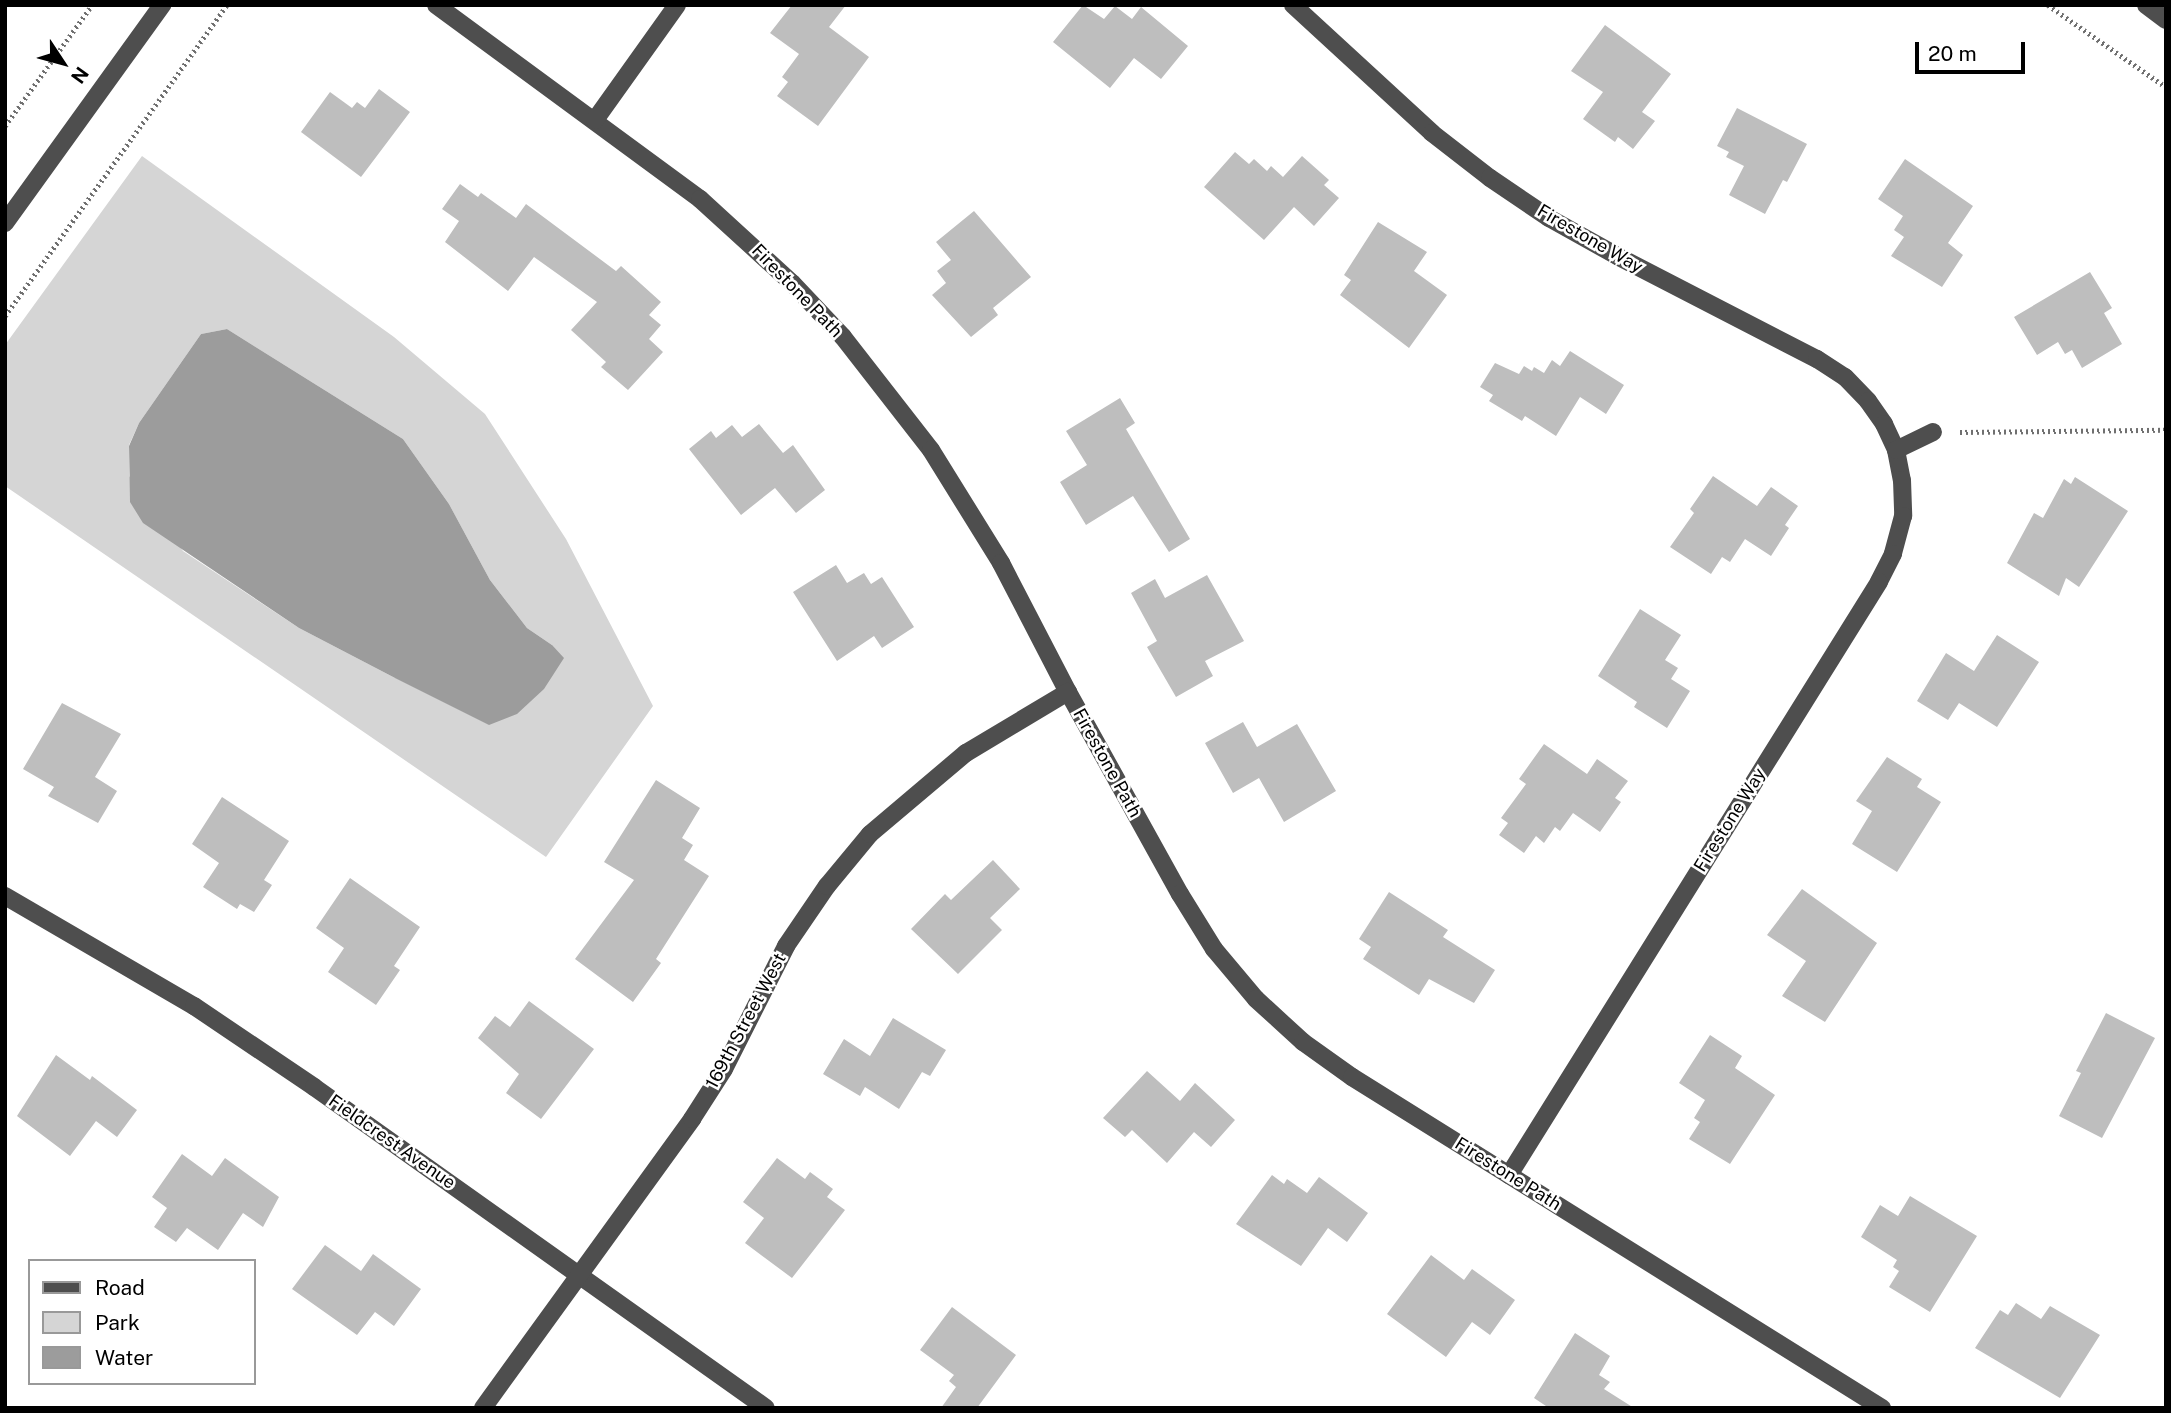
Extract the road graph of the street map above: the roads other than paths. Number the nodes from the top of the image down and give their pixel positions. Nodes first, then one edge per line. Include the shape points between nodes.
1 (162, 5) edge
2 (436, 5) edge
3 (677, 5) edge
4 (1293, 5) edge
5 (2146, 5) edge
6 (2166, 20) edge
7 (595, 120) junction
8 (5, 223) edge
9 (1933, 432) road end
10 (1896, 450) junction
11 (1068, 692) junction
12 (5, 896) edge
13 (1509, 1175) junction
14 (579, 1274) junction
15 (483, 1408) edge
16 (766, 1408) edge
17 (1882, 1408) edge

1 - 8 street
2 - 7 street, Firestone Path
3 - 7 street
4 - 10 street, Firestone Way via 1432,133 1500,185 1608,251 1845,377 1885,424
5 - 6 street
7 - 11 street, Firestone Path via 736,230 843,337 931,450 1001,563
9 - 10 street
10 - 13 street, Firestone Way via 1903,516 1893,554 1879,582
11 - 13 street, Firestone Path via 1180,894 1214,949 1256,999 1303,1042 1352,1077
11 - 14 street, 169th Street West via 966,753 870,834 835,875 786,946 718,1079
12 - 14 street, Fieldcrest Avenue via 194,1006
13 - 17 street, Firestone Path
14 - 15 street, 169th Street West
14 - 16 street, Fieldcrest Avenue

